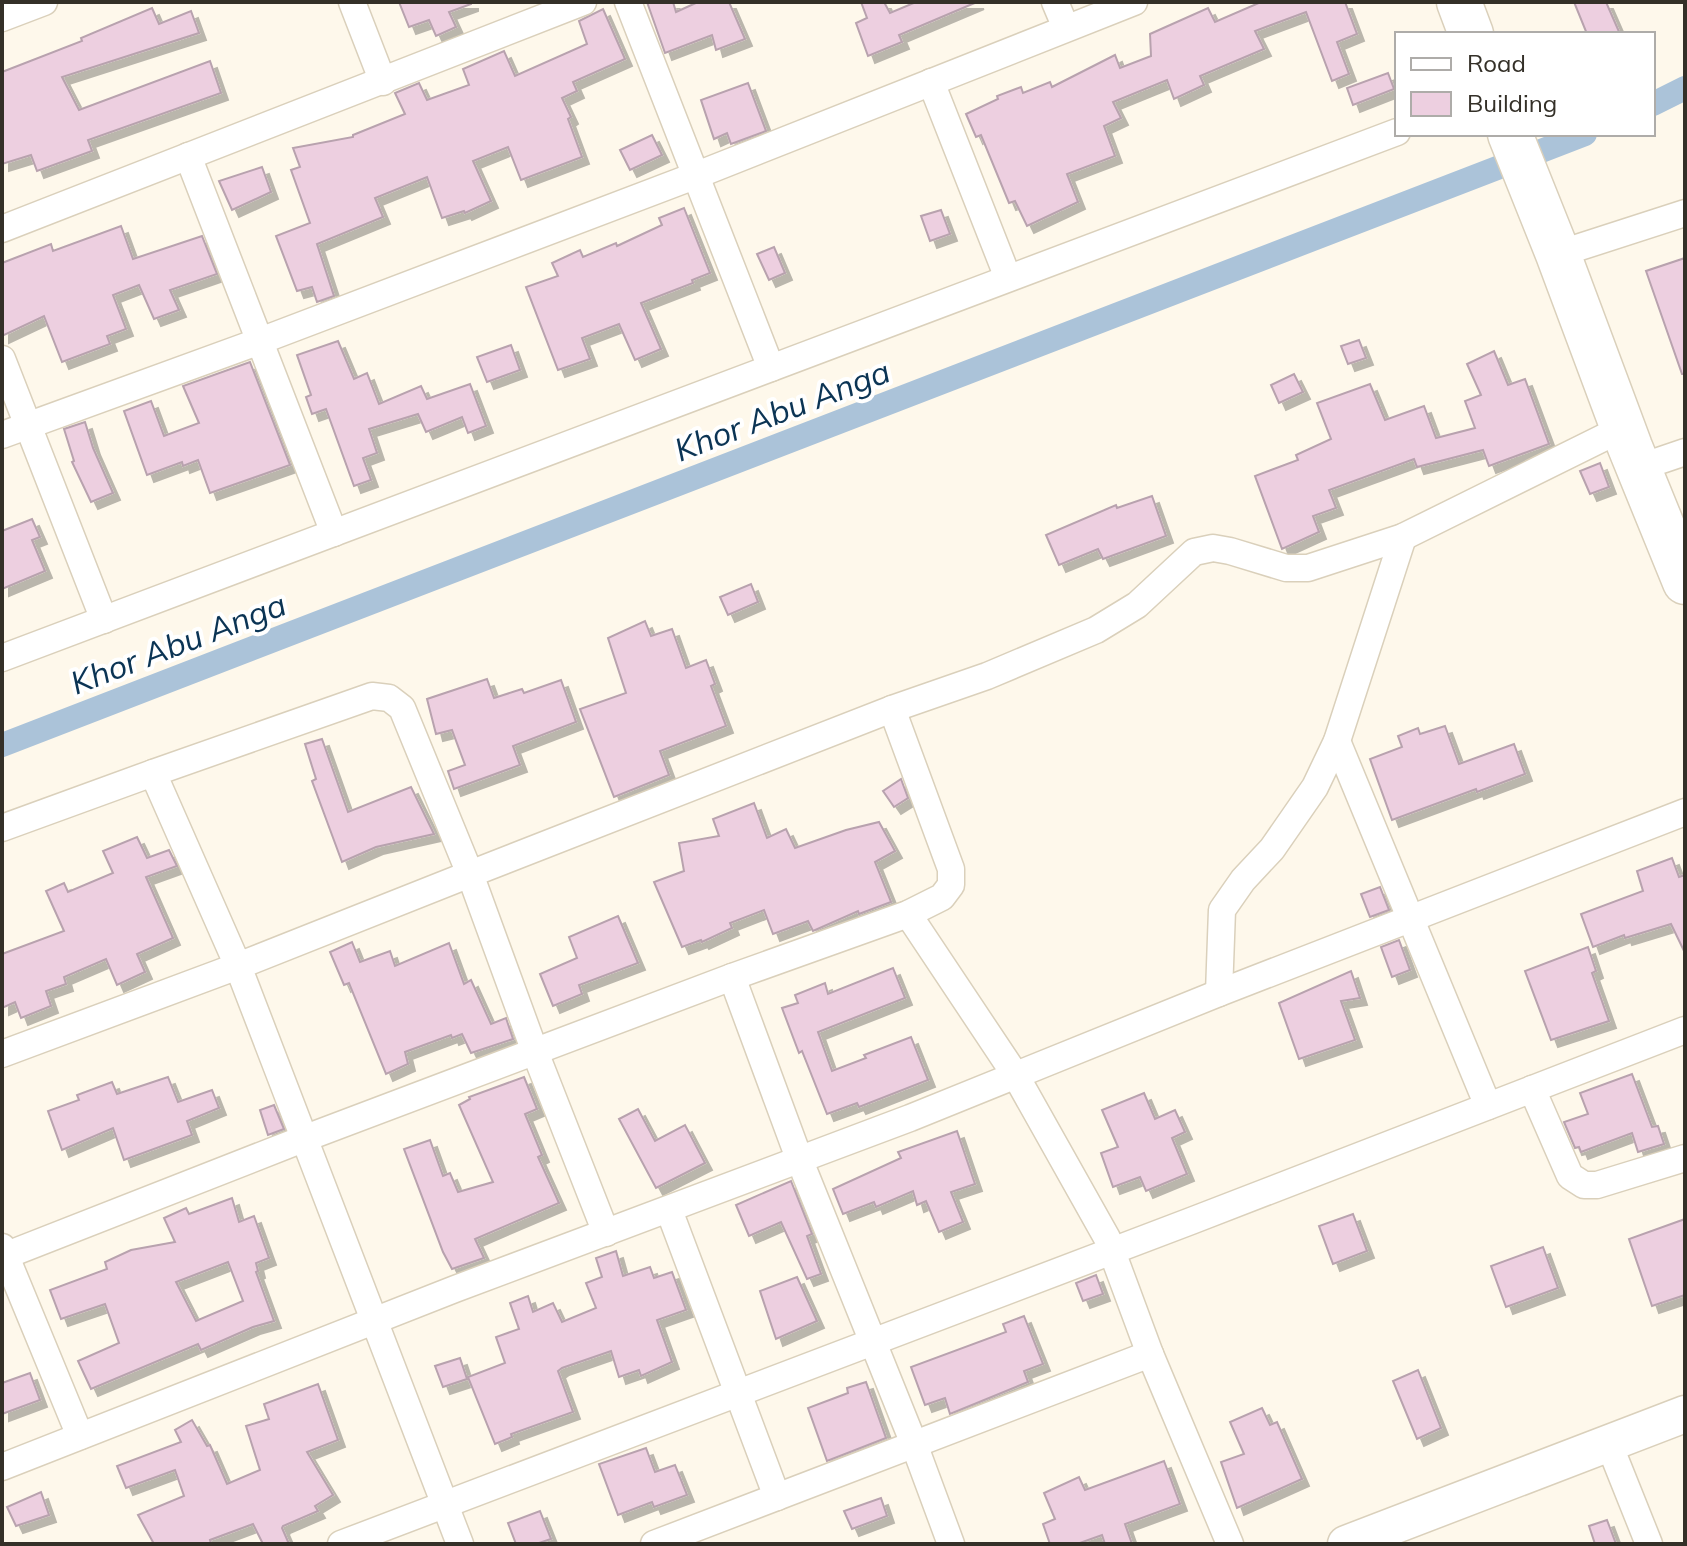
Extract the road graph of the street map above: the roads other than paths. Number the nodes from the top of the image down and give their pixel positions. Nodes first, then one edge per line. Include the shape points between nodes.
1 (44, 2) edge
2 (352, 2) edge
3 (583, 2) edge
4 (628, 2) edge
5 (1055, 2) edge
6 (1134, 2) edge
7 (1459, 2) edge
8 (2, 18) edge
9 (1066, 28) junction
10 (1470, 32) edge
11 (383, 82) junction
12 (931, 82) junction
13 (1395, 133) edge
14 (1511, 136) edge
15 (188, 156) junction
16 (697, 175) junction
17 (1685, 213) edge
18 (2, 229) edge
19 (1558, 254) junction
20 (1008, 278) junction
21 (260, 341) junction
22 (2, 359) edge
23 (771, 368) junction
24 (29, 425) junction
25 (1623, 428) junction
26 (2, 435) edge
27 (1685, 452) edge
28 (1638, 468) junction
29 (334, 533) junction
30 (1403, 537) junction
31 (1685, 582) edge
32 (104, 620) junction
33 (2, 658) edge
34 (892, 709) junction
35 (1337, 741) junction
36 (153, 773) junction
37 (1685, 812) edge
38 (2, 828) edge
39 (470, 874) junction
40 (908, 914) junction
41 (1413, 920) junction
42 (238, 966) junction
43 (732, 977) junction
44 (1219, 993) junction
45 (1685, 1030) edge
46 (535, 1052) junction
47 (2, 1054) edge
48 (1016, 1076) junction
49 (1532, 1089) junction
50 (1488, 1106) junction
51 (303, 1139) junction
52 (1685, 1158) edge
53 (800, 1161) junction
54 (669, 1210) junction
55 (606, 1233) junction
56 (1112, 1250) junction
57 (3, 1253) edge
58 (375, 1322) junction
59 (873, 1342) junction
60 (1150, 1354) junction
61 (736, 1393) junction
62 (1685, 1414) edge
63 (80, 1436) junction
64 (914, 1444) junction
65 (1609, 1444) junction
66 (2, 1467) edge
67 (777, 1497) junction
68 (444, 1504) junction
69 (341, 1544) edge
70 (460, 1544) edge
71 (654, 1544) edge
72 (951, 1544) edge
73 (1230, 1544) edge
74 (1346, 1544) edge
75 (1649, 1544) edge

1 - 8 street
2 - 11 street
3 - 11 street
4 - 16 street
5 - 9 street
6 - 9 street
7 - 10 highway
9 - 12 street
11 - 15 street
12 - 16 street
12 - 20 street
13 - 20 street
14 - 19 highway
15 - 18 street
15 - 21 street
16 - 21 street
16 - 23 street
17 - 19 street
19 - 25 highway
20 - 23 street
21 - 24 street
21 - 29 street
22 - 24 street
23 - 29 street
24 - 26 street
24 - 32 street
25 - 28 highway
25 - 30 street
27 - 28 street
28 - 31 highway
29 - 32 street
30 - 34 street via 1308,568 1286,568 1222,549 1194,552 1137,605 1096,630
30 - 35 street
32 - 33 street
34 - 39 street
34 - 40 street via 951,869 951,885 942,897
35 - 41 street
35 - 44 street via 1303,807 1222,910
36 - 38 street
36 - 39 street via 372,696 389,698 402,708
36 - 42 street
37 - 41 street
39 - 42 street
39 - 46 street
40 - 43 street
40 - 48 street
41 - 44 street
41 - 50 street
42 - 47 street
42 - 51 street
43 - 46 street
43 - 53 street
44 - 48 street
45 - 49 street
46 - 51 street
46 - 55 street
48 - 53 street
48 - 56 street
49 - 50 street
49 - 52 street via 1570,1176 1584,1185
50 - 56 street
51 - 57 street
51 - 58 street
53 - 54 street
53 - 59 street
54 - 55 street
54 - 61 street
55 - 58 street
56 - 59 street
56 - 60 street
57 - 63 street
58 - 63 street
58 - 68 street
59 - 61 street
59 - 64 street
60 - 64 street
60 - 73 street
61 - 67 street
61 - 68 street
62 - 65 main road
63 - 66 street
64 - 67 street
64 - 72 street
65 - 74 main road
65 - 75 street
67 - 71 street
68 - 69 street
68 - 70 street

